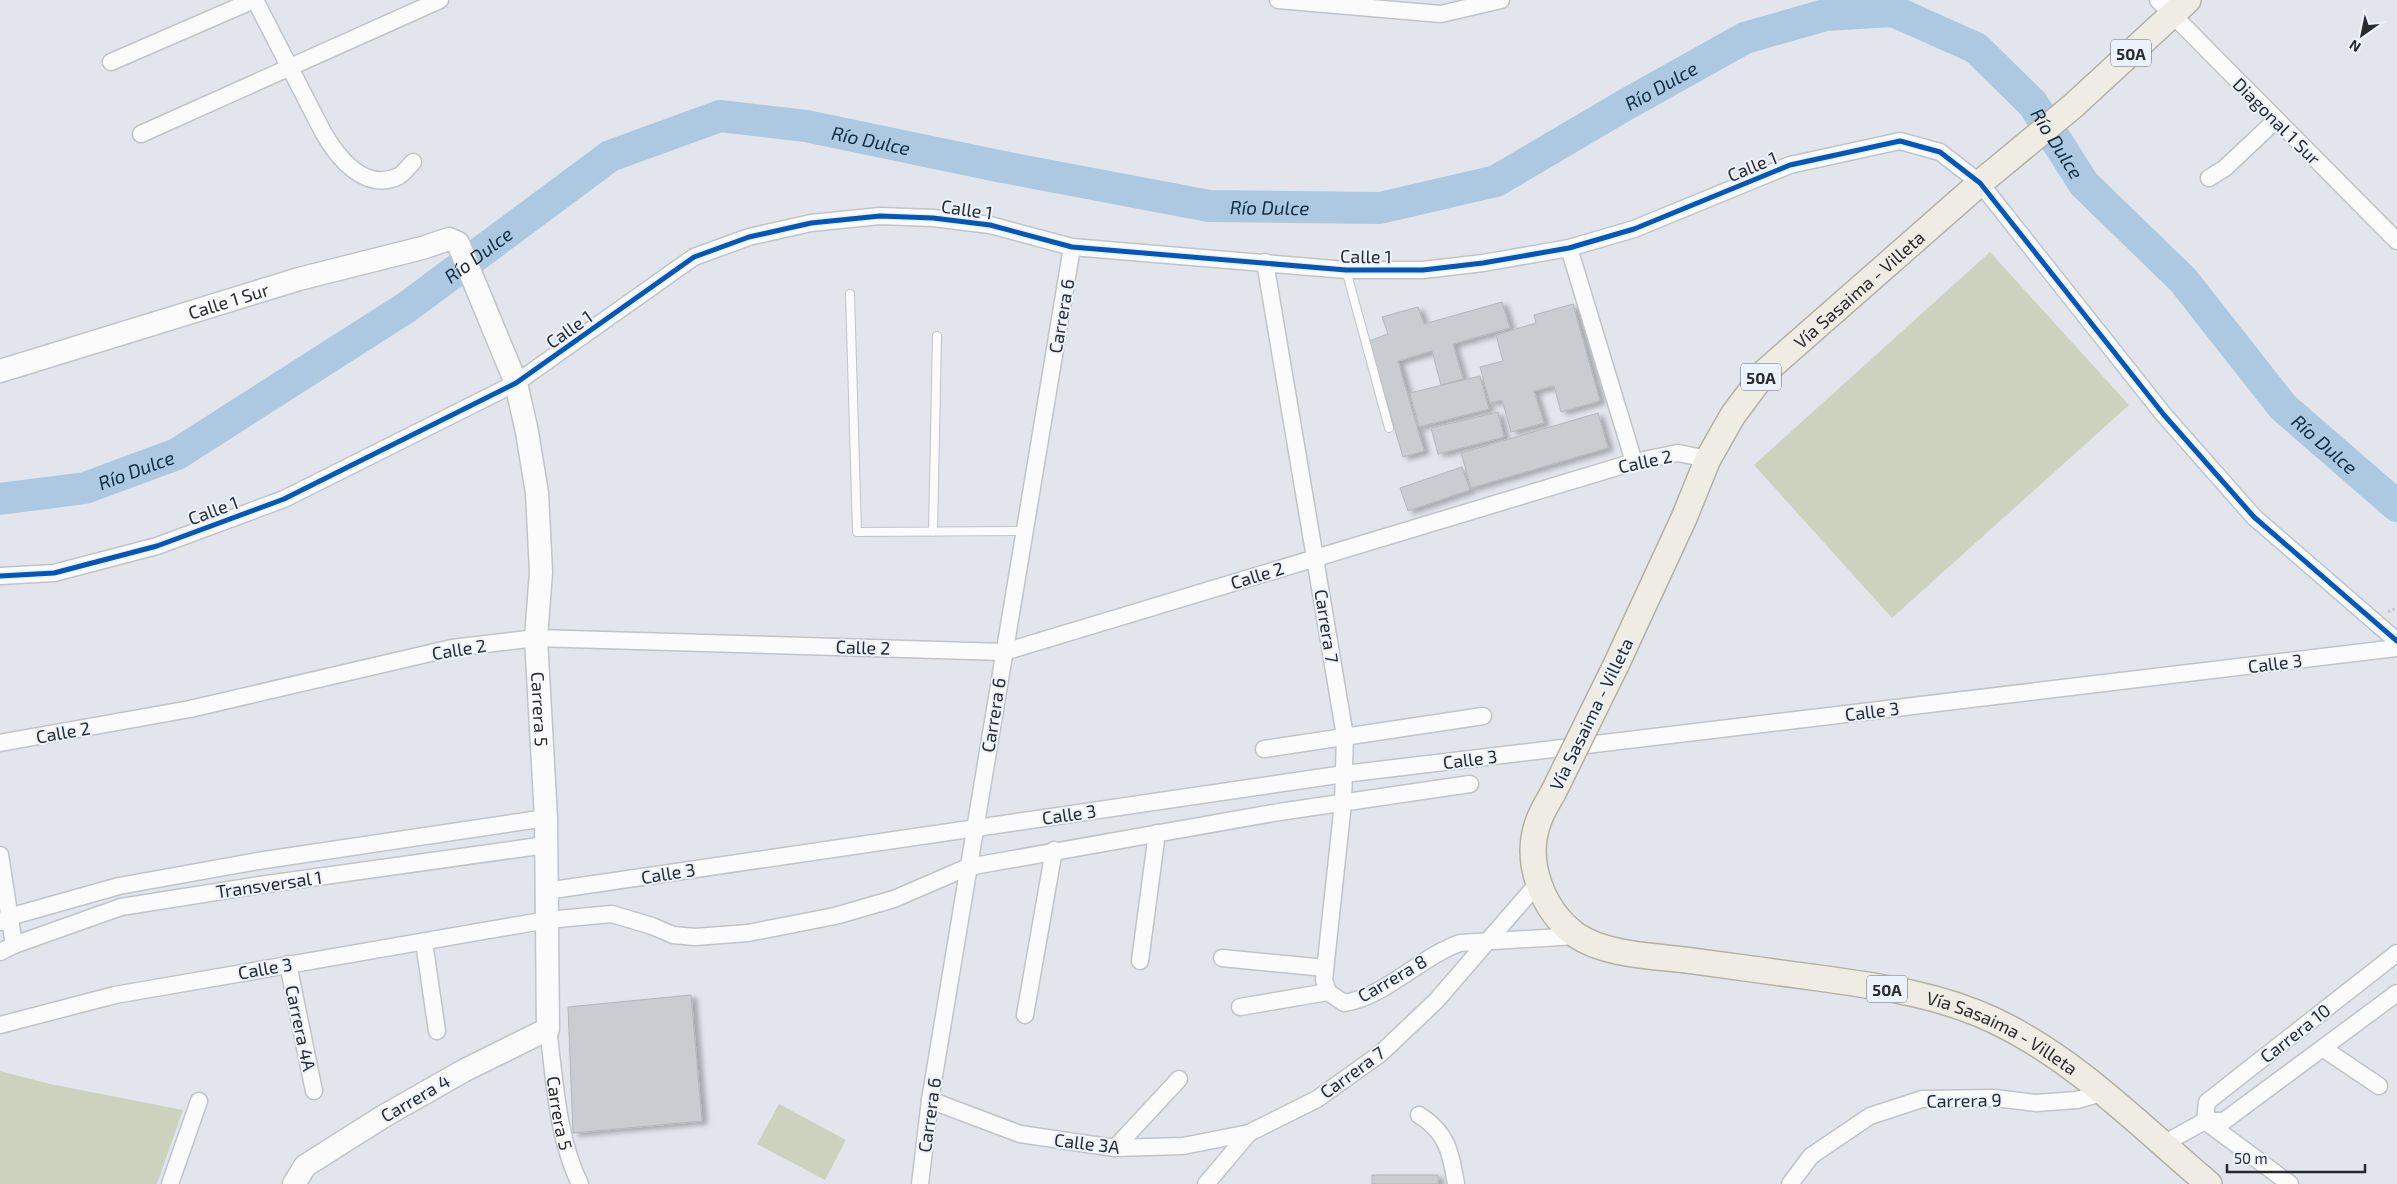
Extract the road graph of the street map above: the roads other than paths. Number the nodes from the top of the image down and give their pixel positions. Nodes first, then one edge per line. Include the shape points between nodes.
1 (254, 0) edge
2 (440, 0) edge
3 (1501, 0) edge
4 (1289, 1) edge
5 (2173, 5) edge
6 (111, 62) dead end
7 (291, 69) junction
8 (2276, 120) junction
9 (141, 134) dead end
10 (413, 162) dead end
11 (2209, 178) dead end
12 (1980, 183) junction
13 (2397, 241) edge
14 (458, 243) joint
15 (1072, 247) junction
16 (1570, 248) junction
17 (1265, 262) junction
18 (1346, 270) junction
19 (850, 294) dead end
20 (936, 336) dead end
21 (0, 372) edge
22 (516, 383) junction
23 (1389, 428) dead end
24 (1708, 459) junction
25 (1634, 462) junction
26 (1024, 531) junction
27 (933, 532) junction
28 (1315, 557) junction
29 (0, 576) edge
30 (536, 638) junction
31 (2397, 641) edge
32 (2397, 648) edge
33 (1004, 652) junction
34 (1483, 716) dead end
35 (1345, 736) junction
36 (0, 743) edge
37 (1264, 749) dead end
38 (1344, 774) junction
39 (1470, 784) dead end
40 (1343, 803) junction
41 (546, 818) junction
42 (975, 827) junction
43 (1157, 833) junction
44 (546, 845) junction
45 (1054, 850) junction
46 (0, 855) edge
47 (968, 867) junction
48 (1538, 883) junction
49 (546, 891) junction
50 (5, 920) edge
51 (547, 920) junction
52 (1577, 936) junction
53 (424, 942) junction
54 (1486, 942) junction
55 (7, 949) edge
56 (2397, 953) edge
57 (1222, 958) dead end
58 (1140, 961) dead end
59 (288, 964) junction
60 (1325, 968) junction
61 (1328, 992) junction
62 (2397, 993) edge
63 (1240, 1007) dead end
64 (1025, 1015) dead end
65 (0, 1024) edge
66 (548, 1029) junction
67 (436, 1031) dead end
68 (2324, 1049) junction
69 (1179, 1080) dead end
70 (2379, 1086) dead end
71 (314, 1091) dead end
72 (2105, 1092) junction
73 (930, 1100) junction
74 (199, 1101) dead end
75 (1420, 1115) dead end
76 (2205, 1121) junction
77 (1249, 1133) junction
78 (2162, 1144) junction
79 (1115, 1148) junction
80 (170, 1184) edge
81 (294, 1184) edge
82 (580, 1184) edge
83 (920, 1184) edge
84 (1206, 1184) edge
85 (1456, 1184) edge
86 (1790, 1184) edge
87 (2209, 1184) edge
88 (2290, 1184) edge

1 - 6 street
1 - 7 street
2 - 7 street
3 - 4 street via 1441,14
5 - 8 street, Diagonal 1 Sur
5 - 12 main road, Vía Sasaima - Villeta / 50A via 2073,106
7 - 9 street
7 - 10 street via 333,150 354,172 377,180 399,176
8 - 11 street via 2225,168
8 - 13 street, Diagonal 1 Sur
12 - 16 street, Calle 1 via 1940,152 1900,142 1790,165 1634,228
12 - 24 main road, Vía Sasaima - Villeta / 50A via 1766,371 1733,414
12 - 31 street, Calle 1 via 2164,415 2254,517
14 - 21 street, Calle 1 Sur via 444,239
14 - 22 street, Carrera 5
15 - 17 street, Calle 1
15 - 22 street, Calle 1 via 990,225 880,216 811,223 750,237 694,257
15 - 26 street, Carrera 6
16 - 18 street, Calle 1 via 1423,270
16 - 25 street
17 - 18 street, Calle 1
17 - 28 street, Carrera 7
18 - 23 lane
19 - 27 lane via 857,532
20 - 27 lane
22 - 29 street, Calle 1 via 284,499 157,546 54,573
22 - 30 street, Carrera 5 via 528,432 537,493 541,572
24 - 25 street, Calle 2 via 1678,453
24 - 48 main road, Vía Sasaima - Villeta / 50A, bridge via 1616,665 1538,821 1533,854
25 - 28 street, Calle 2
26 - 27 lane
26 - 33 street, Carrera 6
28 - 33 street, Calle 2
28 - 35 street, Carrera 7
30 - 33 street, Calle 2
30 - 36 street, Calle 2 via 452,648 190,709
30 - 41 street, Carrera 5
32 - 38 street, Calle 3
33 - 42 street, Carrera 6
34 - 35 street
35 - 37 street
35 - 38 street, Carrera 7
38 - 40 street, Carrera 7
38 - 42 street, Calle 3
39 - 40 street, Calle 3
40 - 43 street, Calle 3
40 - 60 street, Carrera 7
41 - 44 street, Carrera 5
41 - 50 street, Transversal 1 via 258,861 119,886
42 - 47 street, Carrera 6
42 - 49 street, Calle 3
43 - 45 street, Calle 3
43 - 58 street
44 - 49 street, Carrera 5
44 - 55 street, Transversal 1 via 260,884 121,907
45 - 47 street, Calle 3
45 - 64 street
46 - 50 street
47 - 51 street, Calle 3 via 894,900 835,916 748,933 695,937 673,935 612,914
47 - 73 street, Carrera 6
48 - 52 main road, Vía Sasaima - Villeta / 50A via 1554,914
48 - 54 street, Carrera 7
49 - 51 street, Carrera 5
50 - 55 street
51 - 53 street, Calle 3
51 - 66 street, Carrera 5
52 - 54 street
52 - 72 main road, Vía Sasaima - Villeta / 50A via 1608,950 1924,995 1993,1020 2044,1049
53 - 59 street, Calle 3
53 - 67 street
54 - 61 street, Carrera 8 via 1460,942 1442,949 1362,1000 1344,1002
54 - 77 street, Carrera 7 via 1436,1001 1380,1054 1317,1098
56 - 76 street, Carrera 10 via 2207,1102
57 - 60 street
59 - 65 street, Calle 3 via 115,995
59 - 71 street, Carrera 4A
60 - 61 street, Carrera 7
61 - 63 street, Carrera 8
62 - 68 street, Carrera 10
66 - 81 street, Carrera 4 via 465,1070 384,1116 305,1166
66 - 82 street, Carrera 5 via 561,1123 571,1165
68 - 70 street
68 - 76 street, Carrera 10 via 2224,1121
69 - 79 street
72 - 78 main road, Vía Sasaima - Villeta / 50A
72 - 86 street, Carrera 9 via 2078,1100 2036,1104 1995,1098 1922,1099 1870,1116 1811,1156
73 - 79 street, Calle 3A via 1020,1134
73 - 83 street, Carrera 6
74 - 80 street
75 - 85 street via 1435,1125 1445,1139
76 - 78 street, Carrera 10
76 - 88 street
77 - 79 street, Calle 3A via 1183,1146
77 - 84 street, Carrera 7
78 - 87 main road, Vía Sasaima - Villeta / 50A

